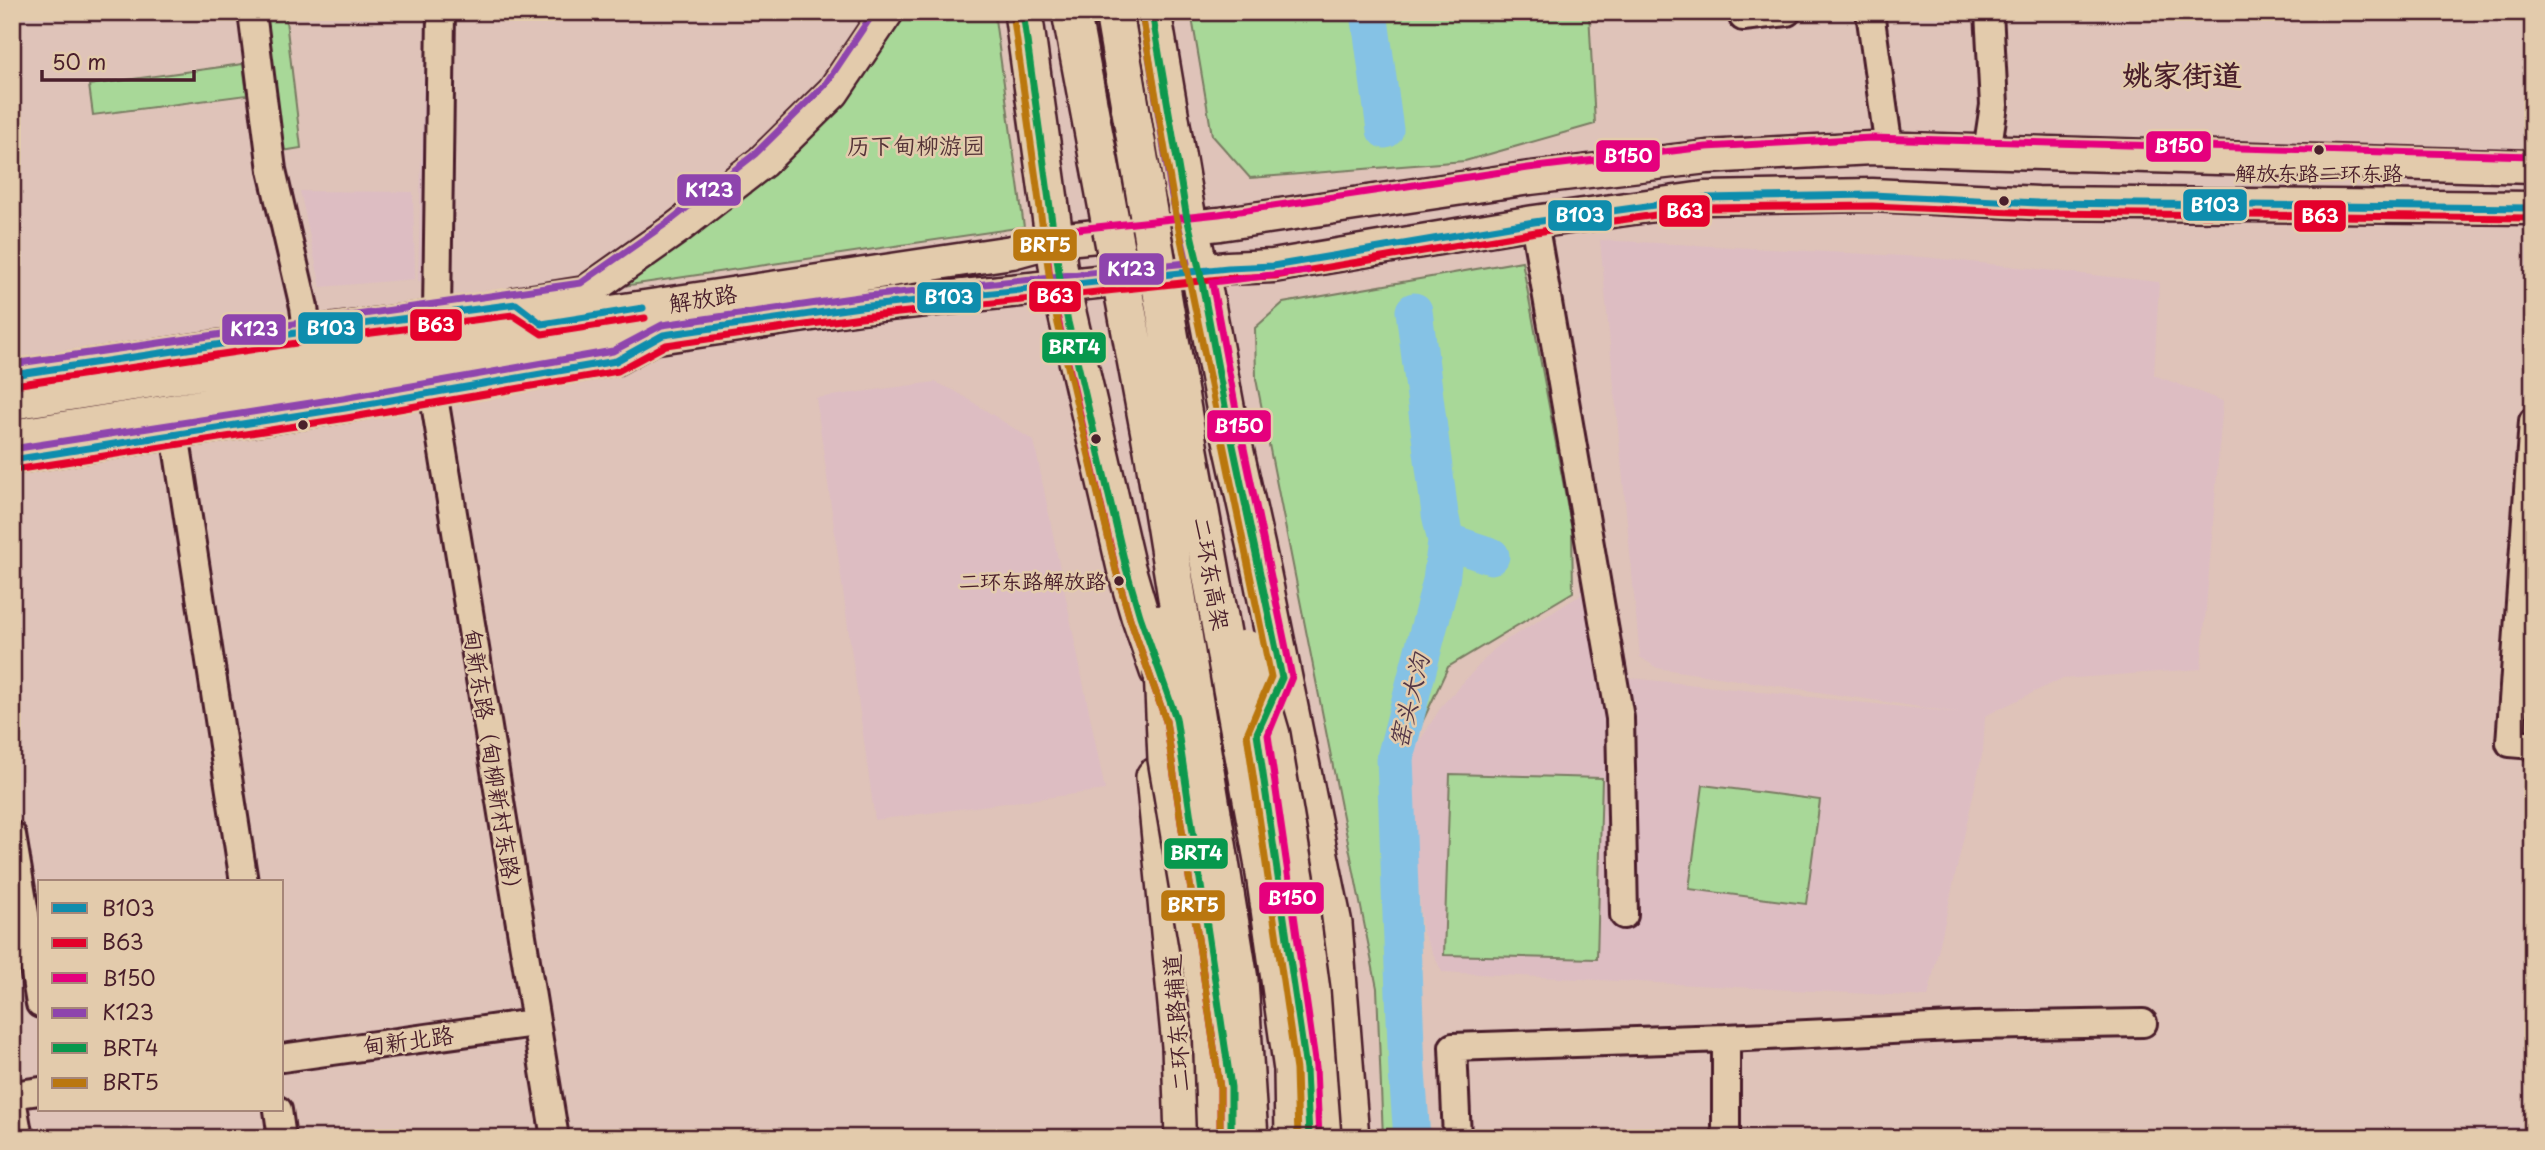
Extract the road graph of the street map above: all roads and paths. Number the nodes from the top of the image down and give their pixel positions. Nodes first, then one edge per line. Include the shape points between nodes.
1 (252, 12) edge
2 (441, 12) edge
3 (887, 12) edge
4 (1023, 12) edge
5 (1071, 12) edge
6 (1114, 12) edge
7 (1152, 12) edge
8 (1742, 12) edge
9 (1787, 12) edge
10 (1870, 12) edge
11 (1989, 12) edge
12 (1889, 149) junction
13 (1987, 152) junction
14 (2533, 167) edge
15 (2533, 208) edge
16 (1534, 222) junction
17 (1190, 227) junction
18 (1056, 240) junction
19 (1200, 272) junction
20 (855, 276) junction
21 (1061, 287) junction
22 (516, 304) joint
23 (860, 307) junction
24 (437, 314) junction
25 (552, 315) junction
26 (307, 331) junction
27 (663, 335) junction
28 (12, 375) edge
29 (433, 391) junction
30 (12, 403) edge
31 (2533, 421) edge
32 (174, 433) junction
33 (12, 436) edge
34 (1171, 453) junction
35 (12, 460) edge
36 (1140, 616) junction
37 (1282, 678) junction
38 (2533, 745) edge
39 (12, 835) edge
40 (244, 880) edge
41 (1624, 915) dead end
42 (38, 992) edge
43 (534, 1023) junction
44 (2143, 1023) dead end
45 (1726, 1038) junction
46 (284, 1058) edge
47 (38, 1091) edge
48 (12, 1097) edge
49 (278, 1112) edge
50 (19, 1138) edge
51 (282, 1138) edge
52 (555, 1138) edge
53 (1184, 1138) edge
54 (1216, 1138) edge
55 (1231, 1138) edge
56 (1249, 1138) edge
57 (1294, 1138) edge
58 (1309, 1138) edge
59 (1322, 1138) edge
60 (1350, 1138) edge
61 (1457, 1138) edge
62 (1726, 1138) edge

1 - 26 street via 272,170
2 - 24 street
3 - 25 main road via 833,92 762,162
4 - 18 highway
5 - 34 highway, 二环东高架, bridge
6 - 34 highway, 二环东高架, bridge
7 - 17 highway
8 - 9 street via 1743,17
10 - 12 street
11 - 13 street via 1994,105
12 - 13 main road, 解放路
12 - 17 main road, 解放路 via 1707,157
13 - 14 main road, 解放路
15 - 16 main road, 解放路 via 2038,203 1790,195 1704,198
16 - 19 main road, 解放路 via 1273,266
16 - 41 street via 1620,718
17 - 18 main road, 解放路
17 - 19 highway
18 - 20 main road, 解放路 via 1012,252
18 - 21 highway
19 - 21 main road, 解放路
19 - 37 highway
20 - 23 main road
20 - 25 main road, 解放路
21 - 23 main road, 解放路
21 - 36 highway
22 - 24 street
22 - 25 main road
23 - 27 main road, 解放路
24 - 26 street
25 - 30 main road, 解放路
26 - 28 street
27 - 29 street via 616,361
27 - 33 main road, 解放路
29 - 32 street
29 - 43 street, 甸新东路（甸柳新村东路）
31 - 38 street via 2510,743
32 - 35 street
32 - 40 street
34 - 54 highway, bridge via 1167,759 1212,1026
34 - 56 highway, 二环东高架, bridge via 1239,980
34 - 57 highway, 二环东高架, bridge via 1264,860 1293,1070
34 - 59 highway, bridge via 1271,735 1311,991
36 - 53 highway, 二环东路辅道 via 1181,1046
36 - 55 highway via 1176,718 1231,1087
37 - 58 highway via 1257,733 1306,1069
37 - 60 highway via 1333,924
39 - 42 street
43 - 46 street, 甸新北路
43 - 52 street, 甸新东路（甸柳新村东路）
44 - 45 street
45 - 61 street via 1453,1047
45 - 62 street
47 - 48 street
48 - 50 street
49 - 51 street

